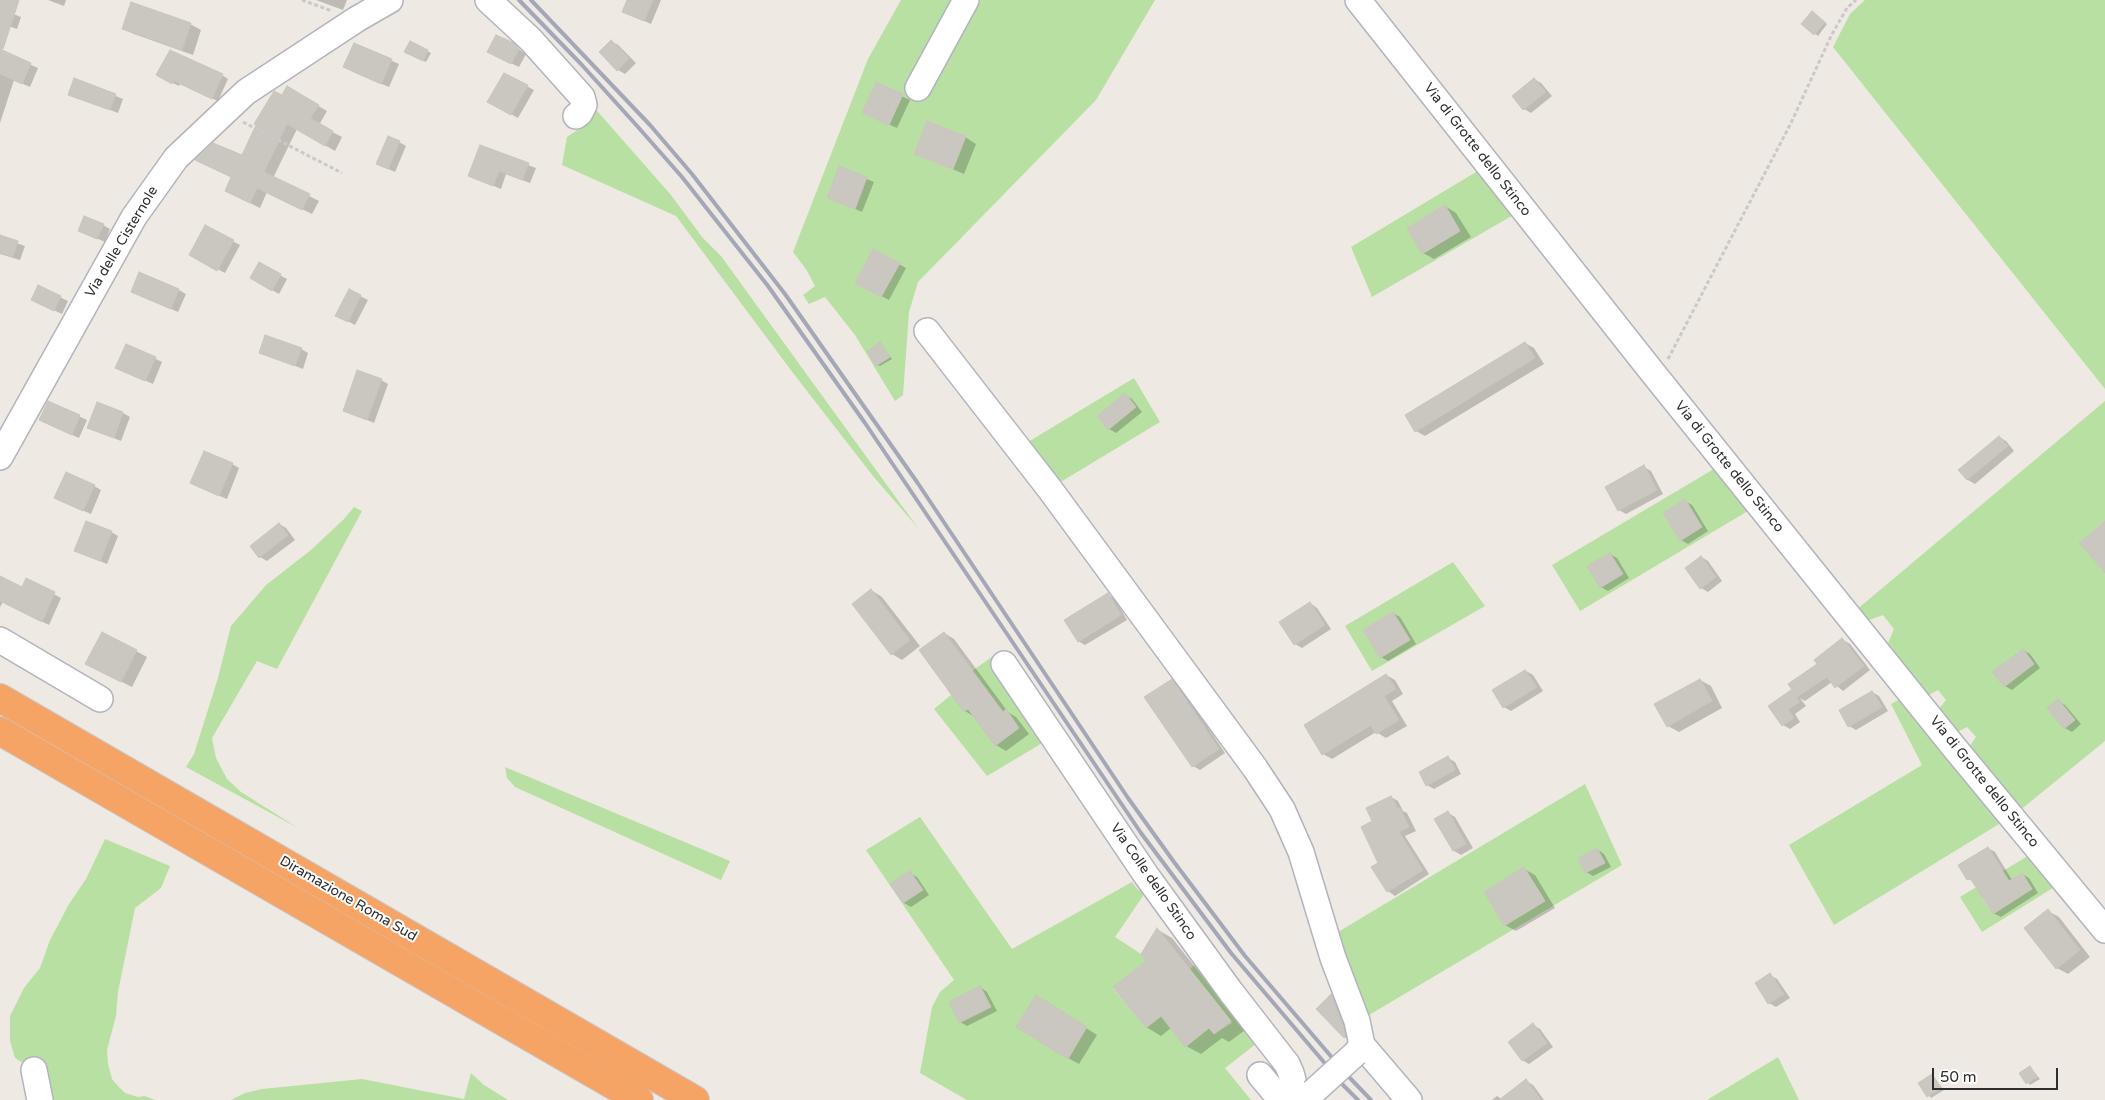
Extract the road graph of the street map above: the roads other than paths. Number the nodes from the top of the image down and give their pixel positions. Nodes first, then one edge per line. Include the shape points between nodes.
1 (390, 0) edge
2 (488, 0) edge
3 (966, 0) edge
4 (1358, 0) edge
5 (918, 88) dead end
6 (576, 116) dead end
7 (927, 331) dead end
8 (0, 456) edge
9 (0, 640) edge
10 (1004, 664) dead end
11 (0, 698) edge
12 (100, 699) dead end
13 (0, 730) edge
14 (2105, 930) edge
15 (1359, 1049) junction
16 (34, 1070) dead end
17 (1260, 1075) dead end
18 (1303, 1097) edge
19 (40, 1100) edge
20 (639, 1100) edge
21 (696, 1100) edge
22 (1281, 1100) edge
23 (1409, 1100) edge

1 - 8 street, Via delle Cisternole via 246,92 176,158 134,217
2 - 6 street via 531,40 582,97 584,105
3 - 5 street
4 - 14 street, Via di Grotte dello Stinco via 1653,373
7 - 15 street via 1049,488 1282,809 1301,852 1332,958 1357,1021
9 - 12 street
10 - 18 street, Via Colle dello Stinco via 1146,875 1287,1064
11 - 21 highway, Diramazione Roma Sud
13 - 20 highway, Diramazione Roma Sud
15 - 18 street, bridge
15 - 23 street
16 - 19 street
17 - 22 street

